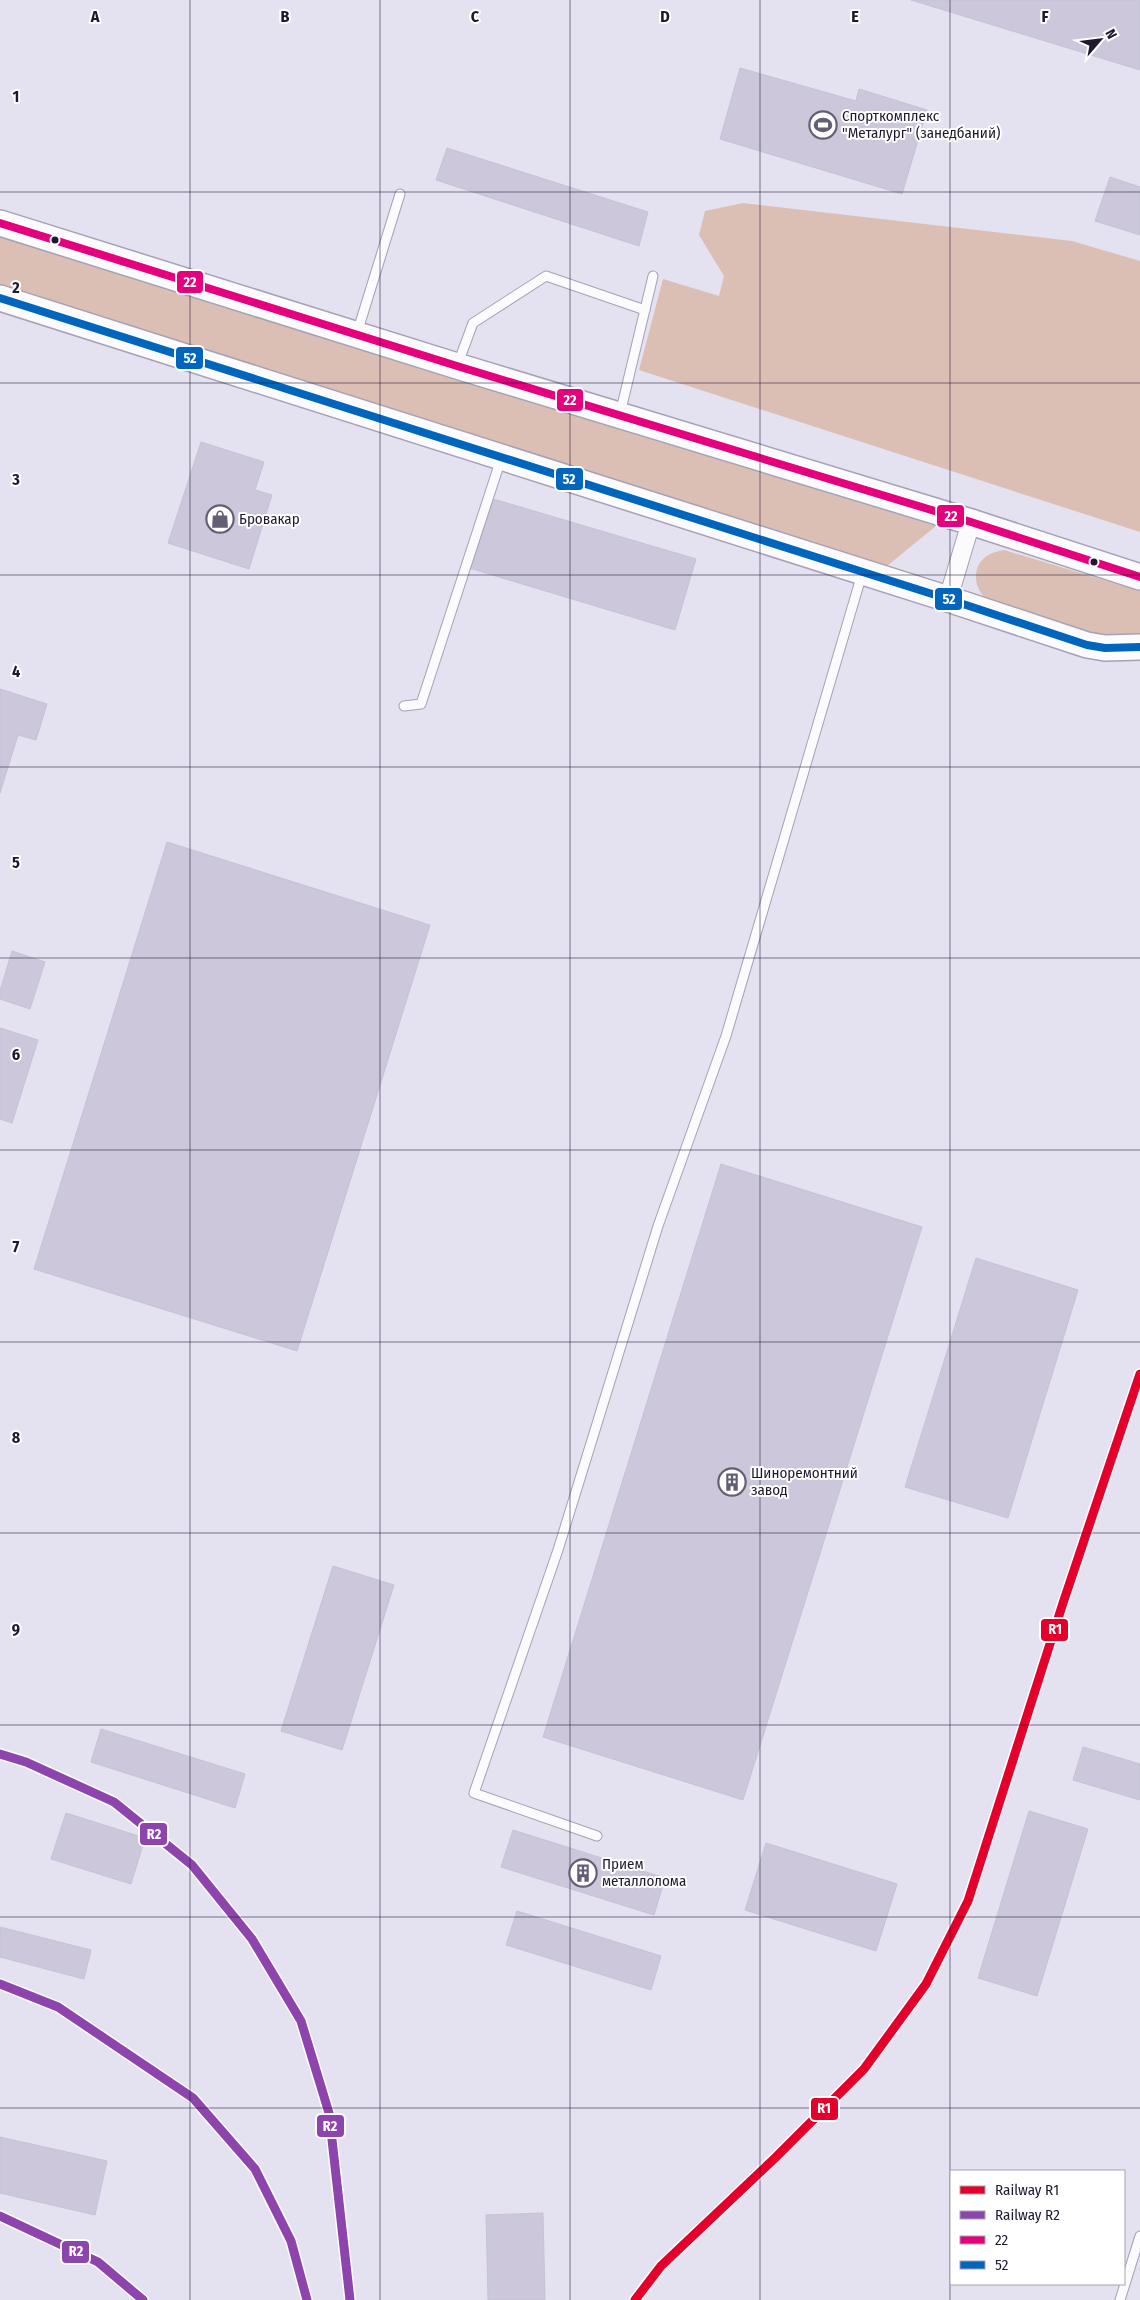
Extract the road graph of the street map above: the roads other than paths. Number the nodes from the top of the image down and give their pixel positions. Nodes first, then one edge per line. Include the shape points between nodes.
1 (400, 194) dead end
2 (0, 223) edge
3 (653, 276) dead end
4 (0, 298) edge
5 (645, 310) junction
6 (357, 334) junction
7 (456, 366) junction
8 (620, 416) junction
9 (501, 458) junction
10 (971, 522) junction
11 (862, 572) junction
12 (1140, 577) edge
13 (948, 599) junction
14 (1140, 647) edge
15 (404, 706) dead end
16 (597, 1836) dead end
17 (1140, 2236) edge
18 (1125, 2284) edge
19 (1125, 2285) edge
20 (1120, 2300) edge

1 - 6 lane
2 - 6 street
3 - 5 lane
4 - 9 street
5 - 7 lane via 546,276 473,323
5 - 8 lane
6 - 7 street
7 - 8 street
8 - 10 street
9 - 11 street
9 - 15 lane via 421,704
10 - 12 street
10 - 13 street
11 - 13 street
11 - 16 lane via 726,1036 658,1226 558,1550 474,1793
13 - 14 street via 1087,645
17 - 18 lane
19 - 20 lane

